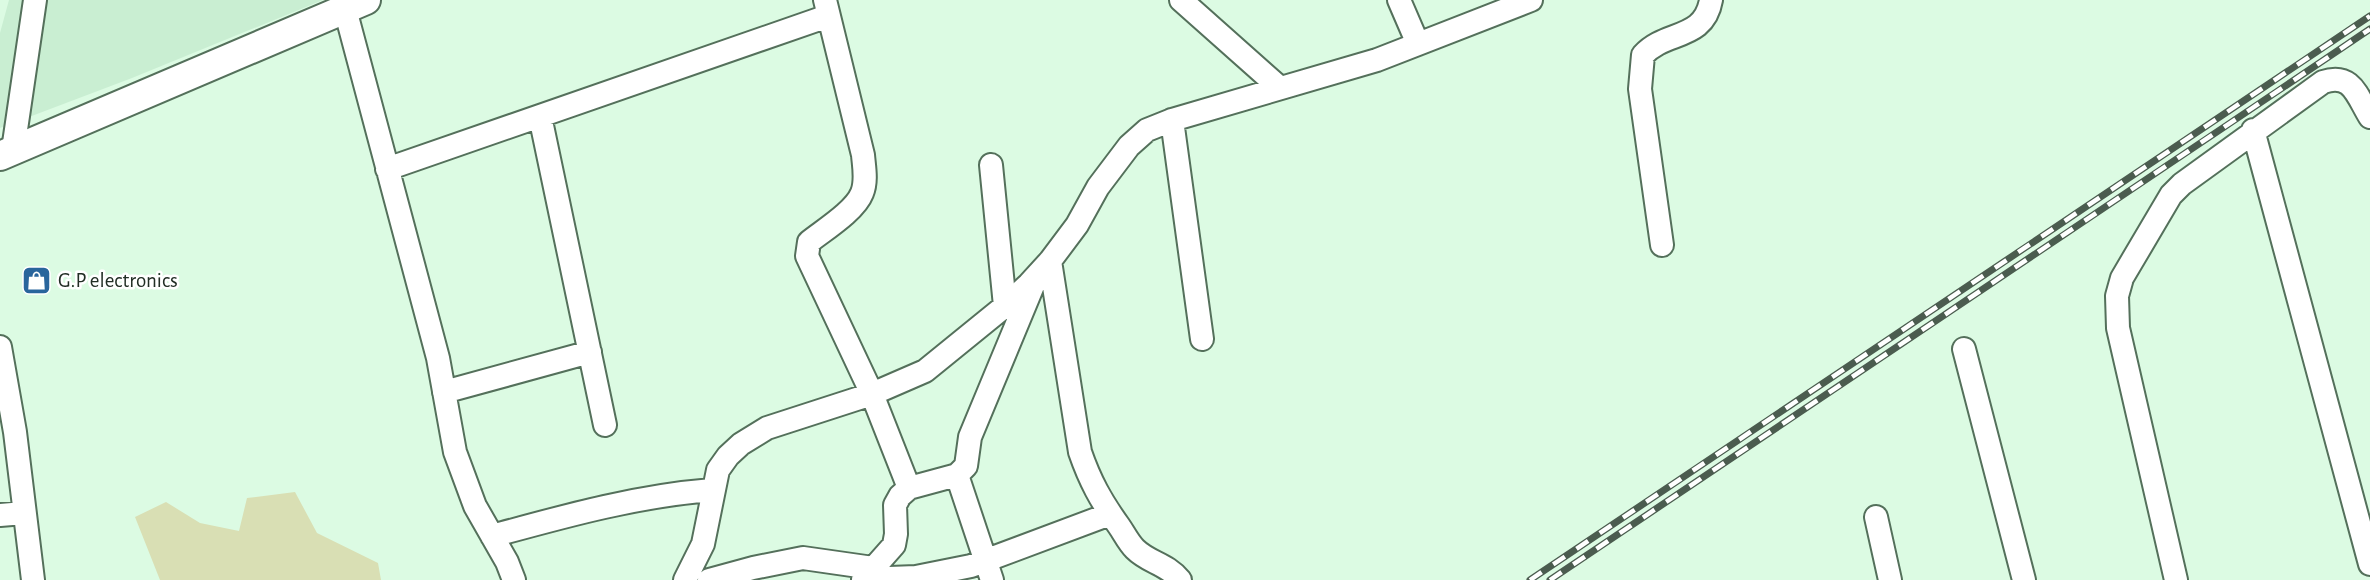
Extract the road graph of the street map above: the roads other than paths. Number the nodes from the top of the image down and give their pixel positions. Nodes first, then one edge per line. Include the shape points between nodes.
1 (35, 0) edge
2 (1180, 0) edge
3 (1399, 0) edge
4 (1531, 0) edge
5 (1711, 0) edge
6 (356, 5) edge
7 (827, 8) edge
8 (1418, 44) junction
9 (1280, 88) junction
10 (540, 116) junction
11 (2370, 117) edge
12 (1172, 120) junction
13 (2253, 130) junction
14 (6, 153) edge
15 (991, 165) dead end
16 (387, 169) junction
17 (1662, 245) dead end
18 (1044, 268) junction
19 (1005, 306) junction
20 (1202, 339) dead end
21 (0, 348) edge
22 (1964, 349) dead end
23 (590, 352) junction
24 (444, 392) junction
25 (872, 394) junction
26 (606, 425) dead end
27 (957, 475) junction
28 (909, 488) junction
29 (712, 490) junction
30 (2362, 502) edge
31 (24, 513) junction
32 (1110, 514) junction
33 (0, 515) edge
34 (1876, 517) dead end
35 (492, 536) junction
36 (2370, 564) edge
37 (989, 571) edge
38 (866, 576) edge
39 (33, 580) edge
40 (514, 580) edge
41 (686, 580) edge
42 (709, 580) edge
43 (1180, 580) edge
44 (1890, 580) edge
45 (2024, 580) edge
46 (2176, 580) edge

1 - 14 street
2 - 9 street
3 - 8 street
4 - 8 street
5 - 17 street via 1706,17 1696,27 1643,55 1640,89
6 - 14 main road
6 - 16 street
7 - 10 street
7 - 25 street via 863,155 865,178 862,194 809,242 807,256
8 - 9 street
9 - 12 street
10 - 16 street
10 - 23 street
11 - 13 street via 2350,85 2335,78 2323,82
12 - 18 street via 1147,130 1129,146
12 - 20 street
13 - 30 street
13 - 46 street via 2171,195 2131,261 2116,296 2118,328
15 - 19 street
16 - 24 street
18 - 19 street
18 - 27 street via 970,437 966,466
18 - 32 street via 1080,452 1098,497
19 - 25 street via 925,371
21 - 31 street
22 - 45 street
23 - 24 street
23 - 26 street
24 - 35 street via 460,468
25 - 28 street
25 - 29 street via 767,428 728,456 718,470
27 - 28 street
27 - 37 street
28 - 38 street via 895,505 894,545
29 - 35 street via 631,500
29 - 41 street via 703,544
30 - 36 street
31 - 33 street
31 - 39 street
32 - 37 street
32 - 43 street via 1134,548 1170,569
34 - 44 street
35 - 40 street
37 - 38 street via 916,577
38 - 42 street via 802,558

